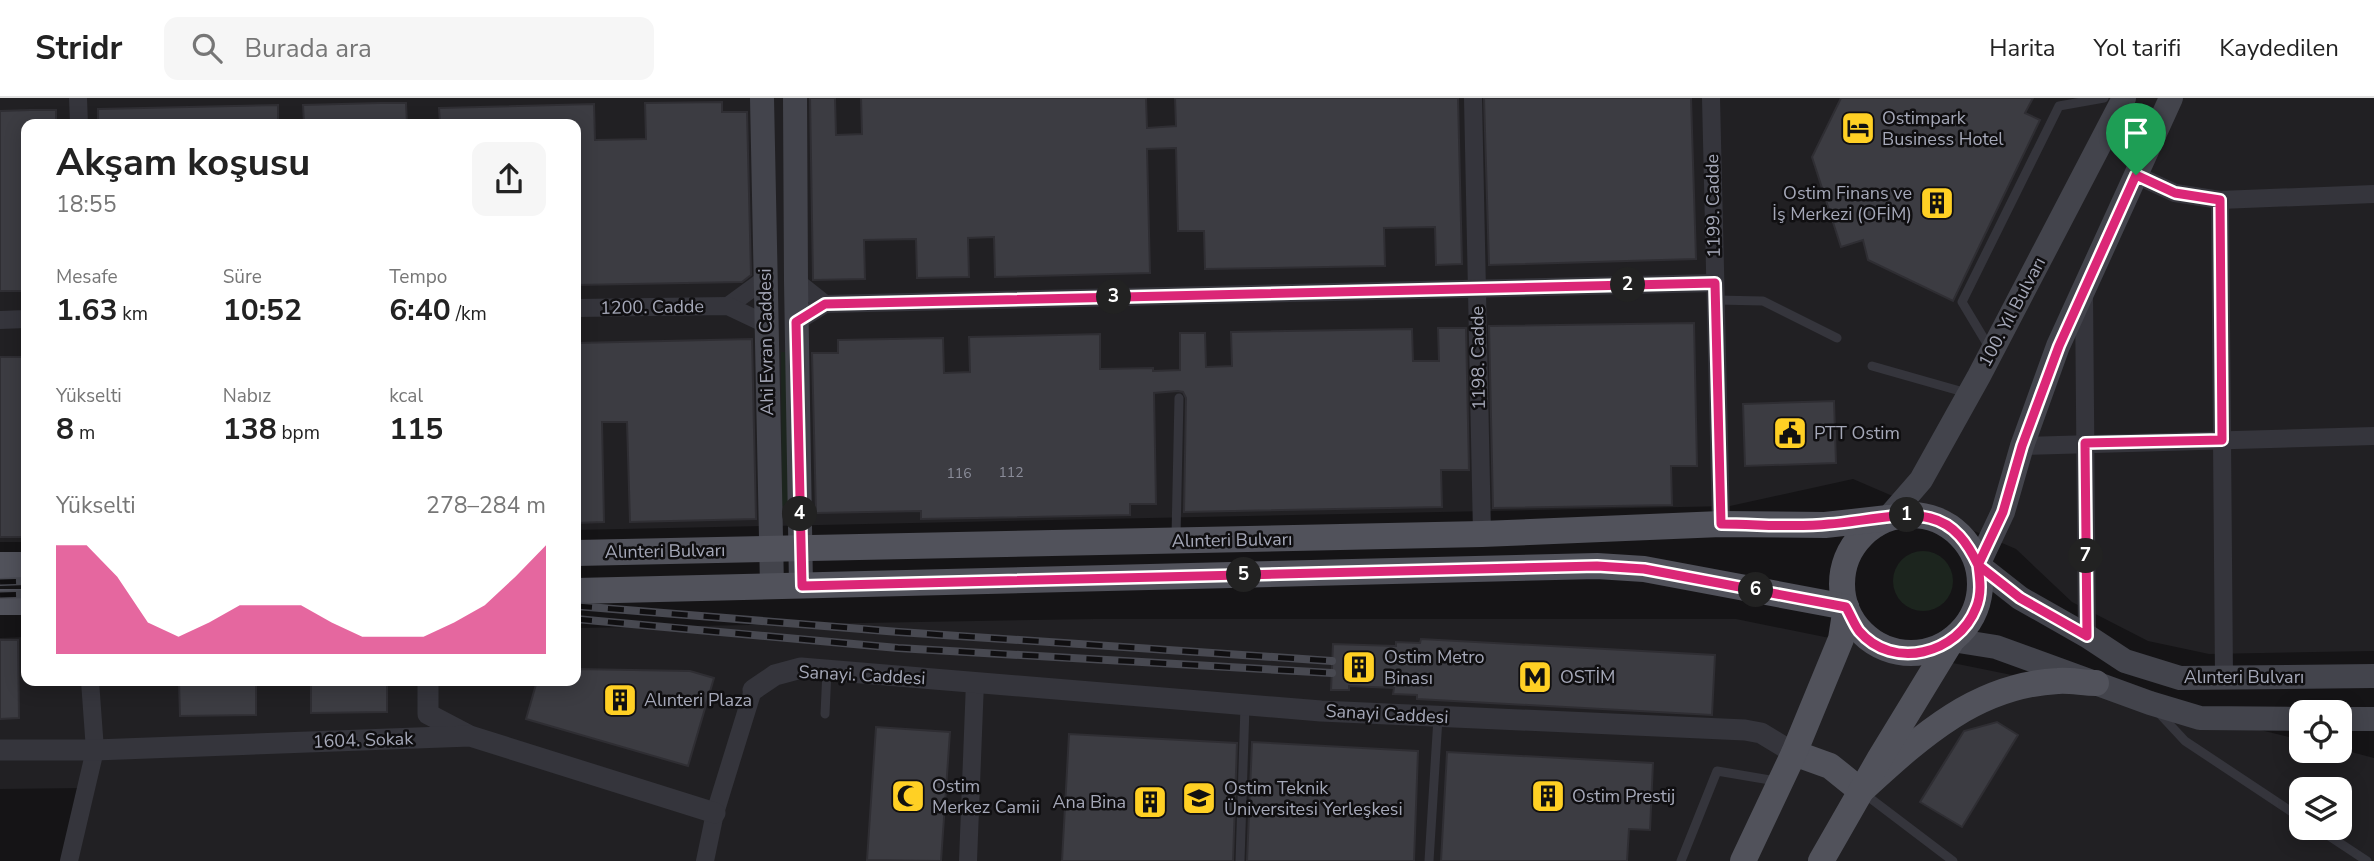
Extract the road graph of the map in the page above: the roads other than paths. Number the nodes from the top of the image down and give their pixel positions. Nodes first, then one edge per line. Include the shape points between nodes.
1 (78, 98) edge
2 (762, 98) edge
3 (795, 98) edge
4 (1473, 98) edge
5 (1711, 98) edge
6 (2104, 98) edge
7 (2124, 98) edge
8 (2171, 98) edge
9 (79, 119) edge
10 (2136, 175) junction
11 (2374, 194) edge
12 (2220, 200) junction
13 (765, 279) junction
14 (796, 281) junction
15 (1477, 288) junction
16 (2084, 288) junction
17 (1715, 292) junction
18 (825, 304) junction
19 (728, 306) junction
20 (581, 309) edge
21 (21, 319) edge
22 (0, 320) edge
23 (796, 322) junction
24 (766, 324) junction
25 (1837, 338) dead end
26 (1992, 352) junction
27 (1872, 366) dead end
28 (1968, 394) junction
29 (1179, 398) dead end
30 (2374, 436) edge
31 (2222, 440) junction
32 (2085, 443) junction
33 (2022, 446) junction
34 (1888, 518) junction
35 (1721, 524) junction
36 (1482, 534) junction
37 (1176, 541) junction
38 (771, 549) junction
39 (800, 549) junction
40 (581, 553) edge
41 (0, 565) edge
42 (21, 565) edge
43 (1978, 565) junction
44 (802, 586) junction
45 (772, 587) junction
46 (581, 591) edge
47 (0, 602) edge
48 (21, 602) edge
49 (1846, 607) junction
50 (2087, 636) junction
51 (1952, 640) junction
52 (827, 670) junction
53 (2374, 676) edge
54 (2224, 678) junction
55 (975, 682) junction
56 (2096, 683) junction
57 (90, 686) edge
58 (428, 686) edge
59 (753, 690) joint
60 (2150, 703) junction
61 (1245, 705) junction
62 (825, 714) dead end
63 (1438, 716) junction
64 (2289, 719) edge
65 (2352, 719) edge
66 (2374, 719) edge
67 (470, 737) junction
68 (0, 750) edge
69 (95, 750) junction
70 (1794, 753) junction
71 (1781, 782) junction
72 (1861, 791) junction
73 (2289, 810) edge
74 (715, 813) junction
75 (2335, 840) edge
76 (69, 861) edge
77 (705, 861) edge
78 (968, 861) edge
79 (1240, 861) edge
80 (1429, 861) edge
81 (1682, 861) edge
82 (1744, 861) edge
83 (1821, 861) edge
84 (1952, 861) edge
85 (2367, 861) edge

1 - 9 street
2 - 13 main road, Ahi Evran Caddesi
3 - 14 main road, Ahi Evran Caddesi
4 - 15 street, 1198. Cadde
5 - 17 street, 1199. Cadde
6 - 26 lane via 2059,106 1962,302
7 - 26 main road, 100. Yıl Bulvarı
8 - 10 main road
10 - 12 street via 2175,193
10 - 16 main road
11 - 12 street
12 - 31 street
13 - 14 main road
13 - 19 street, 1200. Cadde
13 - 24 main road, Ahi Evran Caddesi
14 - 18 street
14 - 23 main road, Ahi Evran Caddesi
15 - 17 street
15 - 18 street
15 - 36 street, 1198. Cadde
16 - 32 street
16 - 33 main road
17 - 25 lane via 1763,301
17 - 35 street, 1199. Cadde
18 - 23 street, 1200. Cadde
19 - 20 street, 1200. Cadde
19 - 24 street, 1200. Cadde
21 - 22 street
23 - 24 main road, 1200. Cadde
23 - 39 main road, Ahi Evran Caddesi
24 - 38 main road, Ahi Evran Caddesi
26 - 28 main road, 100. Yıl Bulvarı
27 - 28 lane
28 - 34 main road, 100. Yıl Bulvarı via 1920,480
29 - 37 lane
30 - 31 street
31 - 32 street
31 - 54 street
32 - 33 street
32 - 50 street
33 - 43 main road via 2003,512
34 - 35 main road, Alınteri Bulvarı via 1825,525
34 - 43 main road via 1911,514 1953,528
34 - 49 main road via 1868,529 1852,546 1843,568 1841,591
35 - 36 main road, Alınteri Bulvarı
36 - 37 main road, Alınteri Bulvarı
37 - 39 main road, Alınteri Bulvarı
38 - 39 main road, Alınteri Bulvarı
38 - 40 main road, Alınteri Bulvarı
38 - 45 main road, Ahi Evran Caddesi
39 - 44 main road, Ahi Evran Caddesi
41 - 42 main road
43 - 50 main road, Alınteri Bulvarı via 2020,598
43 - 51 main road via 1977,607
44 - 45 main road, Alınteri Bulvarı
44 - 49 main road, Alınteri Bulvarı via 1597,566 1644,569
45 - 46 main road, Alınteri Bulvarı
47 - 48 main road
49 - 51 main road via 1859,631 1894,652 1934,650
49 - 70 main road via 1841,639
50 - 54 main road, Alınteri Bulvarı via 2125,661 2169,675
51 - 56 main road, Alınteri Bulvarı via 1996,647
51 - 72 main road
52 - 55 street, Sanayi. Caddesi
52 - 59 street, Sanayi. Caddesi via 788,671
52 - 62 lane
53 - 54 main road, Alınteri Bulvarı
55 - 61 street, Sanayi Caddesi
55 - 78 street
56 - 60 main road, Alınteri Bulvarı
56 - 72 main road via 2058,681 2013,689 1965,706 1915,741
57 - 69 street
58 - 67 street via 428,714
59 - 74 street
60 - 64 main road, Alınteri Bulvarı via 2200,718
60 - 73 lane via 2185,741
61 - 63 street, Sanayi Caddesi
61 - 79 lane
63 - 70 street, Sanayi Caddesi via 1745,730 1761,733
63 - 80 lane
65 - 66 main road
67 - 69 street, 1604. Sokak
67 - 74 street, 1604. Sokak
68 - 69 street, 1604. Sokak
69 - 76 street
70 - 71 main road
70 - 72 main road via 1830,766
71 - 81 lane via 1717,771
71 - 82 main road
72 - 83 main road
72 - 84 lane
74 - 77 street
75 - 85 lane

